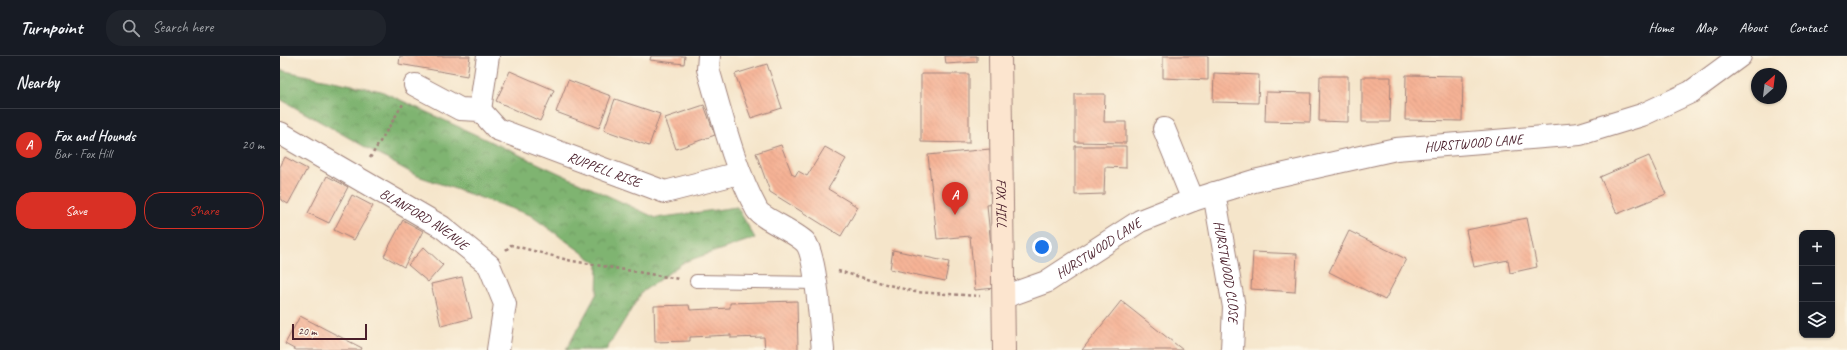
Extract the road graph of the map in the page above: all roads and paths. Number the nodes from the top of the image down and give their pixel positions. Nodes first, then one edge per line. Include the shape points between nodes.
1 (488, 56) edge
2 (709, 56) edge
3 (1000, 56) edge
4 (1740, 56) edge
5 (415, 85) joint
6 (480, 110) junction
7 (1164, 129) dead end
8 (280, 133) edge
9 (739, 173) junction
10 (358, 177) junction
11 (1214, 193) junction
12 (1193, 200) junction
13 (489, 265) junction
14 (696, 281) joint
15 (816, 283) junction
16 (1004, 297) junction
17 (498, 350) edge
18 (823, 350) edge
19 (1004, 350) edge
20 (1232, 350) edge

1 - 6 street
2 - 9 street via 708,69
3 - 16 main road, FOX HILL
4 - 11 street, HURSTWOOD LANE via 1691,92 1642,115 1580,134 1396,149
5 - 6 street via 460,109
5 - 10 path
6 - 9 street, RUPPELL RISE via 497,129 665,192
7 - 12 street
8 - 10 street, BLANFORD AVENUE
9 - 15 street via 759,212 792,232 806,244
10 - 13 street, BLANFORD AVENUE via 442,227
11 - 12 street, HURSTWOOD LANE
11 - 20 street, HURSTWOOD CLOSE via 1234,307
12 - 16 street, HURSTWOOD LANE via 1140,221 1046,282
13 - 14 path via 511,245 572,261
13 - 17 street, BLANFORD AVENUE via 505,304
14 - 15 lane
15 - 16 path via 836,270 915,292
15 - 18 street
16 - 19 main road, FOX HILL

